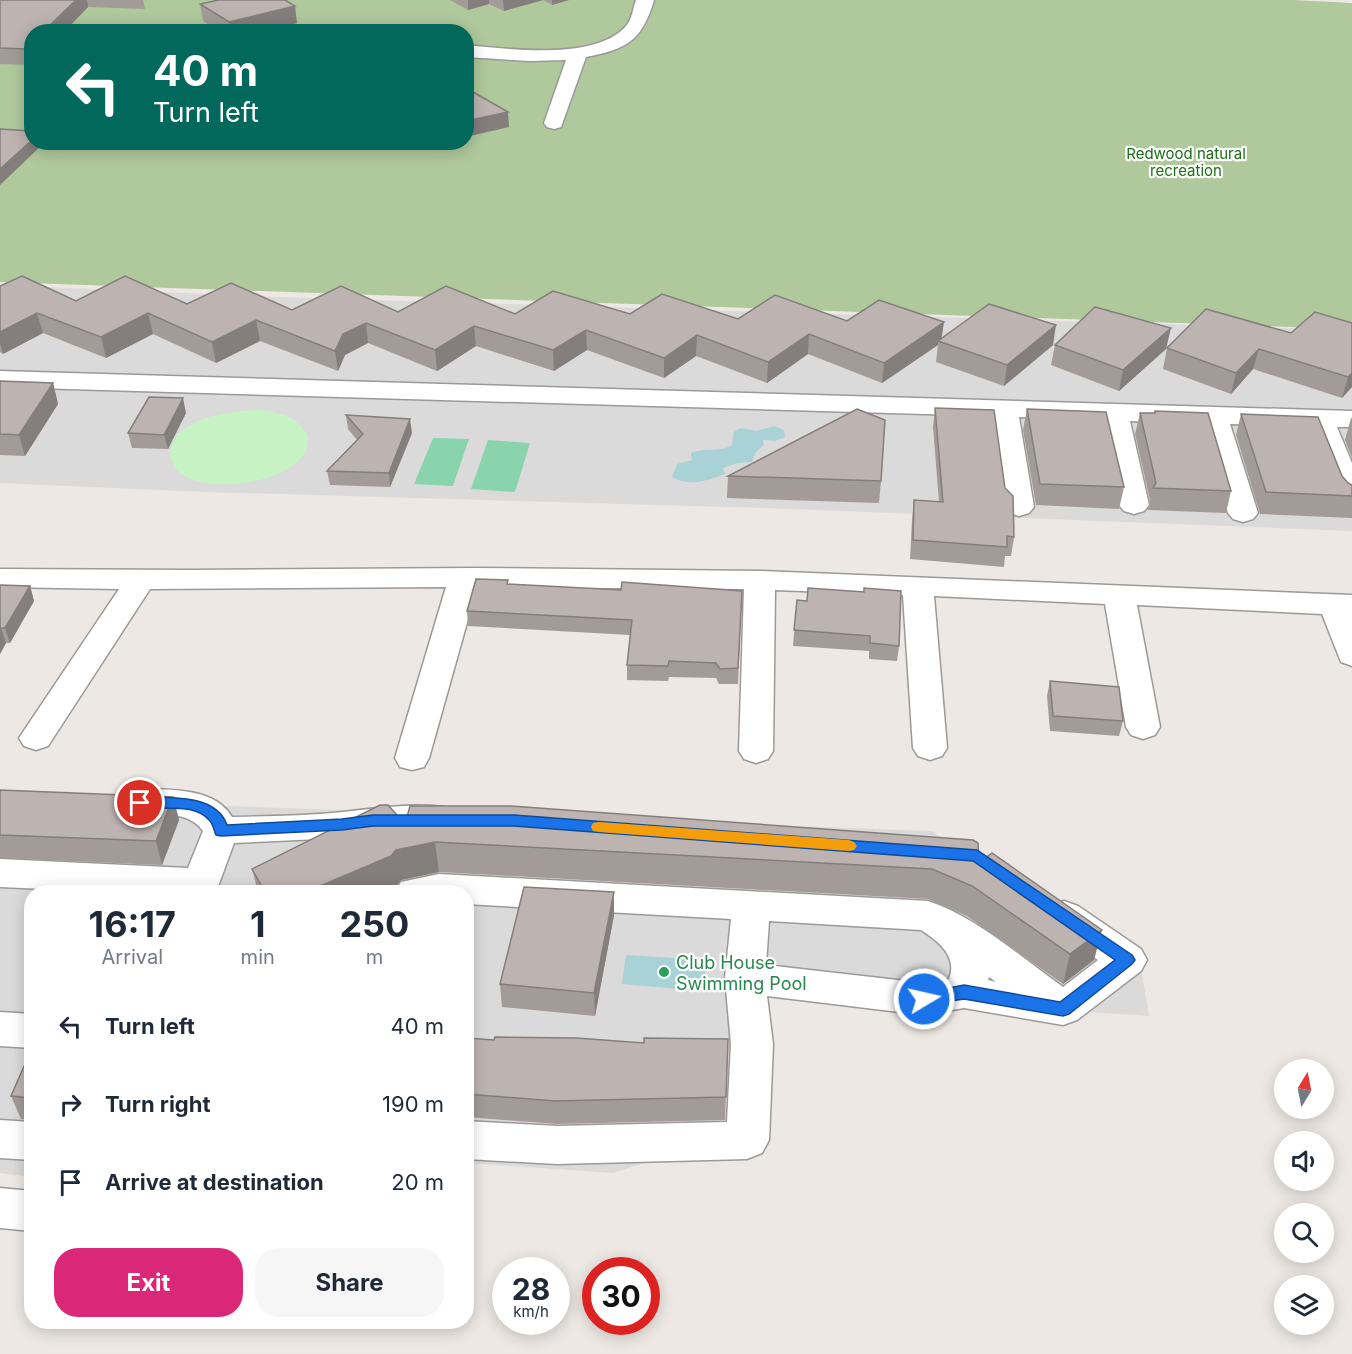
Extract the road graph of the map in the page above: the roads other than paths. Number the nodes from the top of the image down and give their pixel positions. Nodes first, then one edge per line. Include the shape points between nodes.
1 (645, 0) edge
2 (474, 51) edge
3 (578, 52) junction
4 (554, 123) dead end
5 (0, 379) edge
6 (1004, 408) junction
7 (1114, 411) junction
8 (1213, 414) junction
9 (1319, 417) junction
10 (1352, 418) edge
11 (1352, 497) edge
12 (1134, 505) dead end
13 (1019, 507) dead end
14 (1243, 513) dead end
15 (0, 578) edge
16 (464, 578) junction
17 (760, 580) junction
18 (140, 581) junction
19 (918, 587) junction
20 (1119, 595) junction
21 (1343, 604) edge
22 (1352, 656) edge
23 (1143, 727) dead end
24 (36, 738) dead end
25 (930, 748) dead end
26 (756, 751) dead end
27 (412, 758) dead end
28 (93, 801) edge
29 (479, 820) edge
30 (221, 831) junction
31 (0, 873) edge
32 (160, 885) edge
33 (201, 885) edge
34 (474, 890) edge
35 (1033, 894) edge
36 (751, 906) junction
37 (952, 930) junction
38 (745, 978) junction
39 (964, 992) junction
40 (1063, 1009) junction
41 (0, 1139) edge
42 (24, 1140) edge
43 (474, 1140) edge
44 (0, 1208) edge
45 (24, 1210) edge

1 - 3 street via 634,28 625,37
2 - 3 street via 559,55
3 - 4 street
5 - 6 street
6 - 7 street
6 - 13 street
7 - 8 street
7 - 12 street
8 - 9 street
8 - 14 street
9 - 10 street
9 - 11 street
15 - 18 street
16 - 17 street
16 - 18 street
16 - 27 street
17 - 19 street
17 - 26 street
18 - 24 street
19 - 20 street
19 - 25 street
20 - 21 street
20 - 23 street
21 - 22 street
28 - 30 street via 187,804 217,819
29 - 30 street via 373,820
30 - 33 street
31 - 32 street
34 - 36 street
35 - 40 street via 1127,960
36 - 37 street via 928,916
36 - 38 street
37 - 39 street via 963,944 972,970
37 - 40 street
38 - 39 street via 924,999
38 - 43 street via 734,1043 747,1140 557,1145
39 - 40 street
41 - 42 street
44 - 45 street

